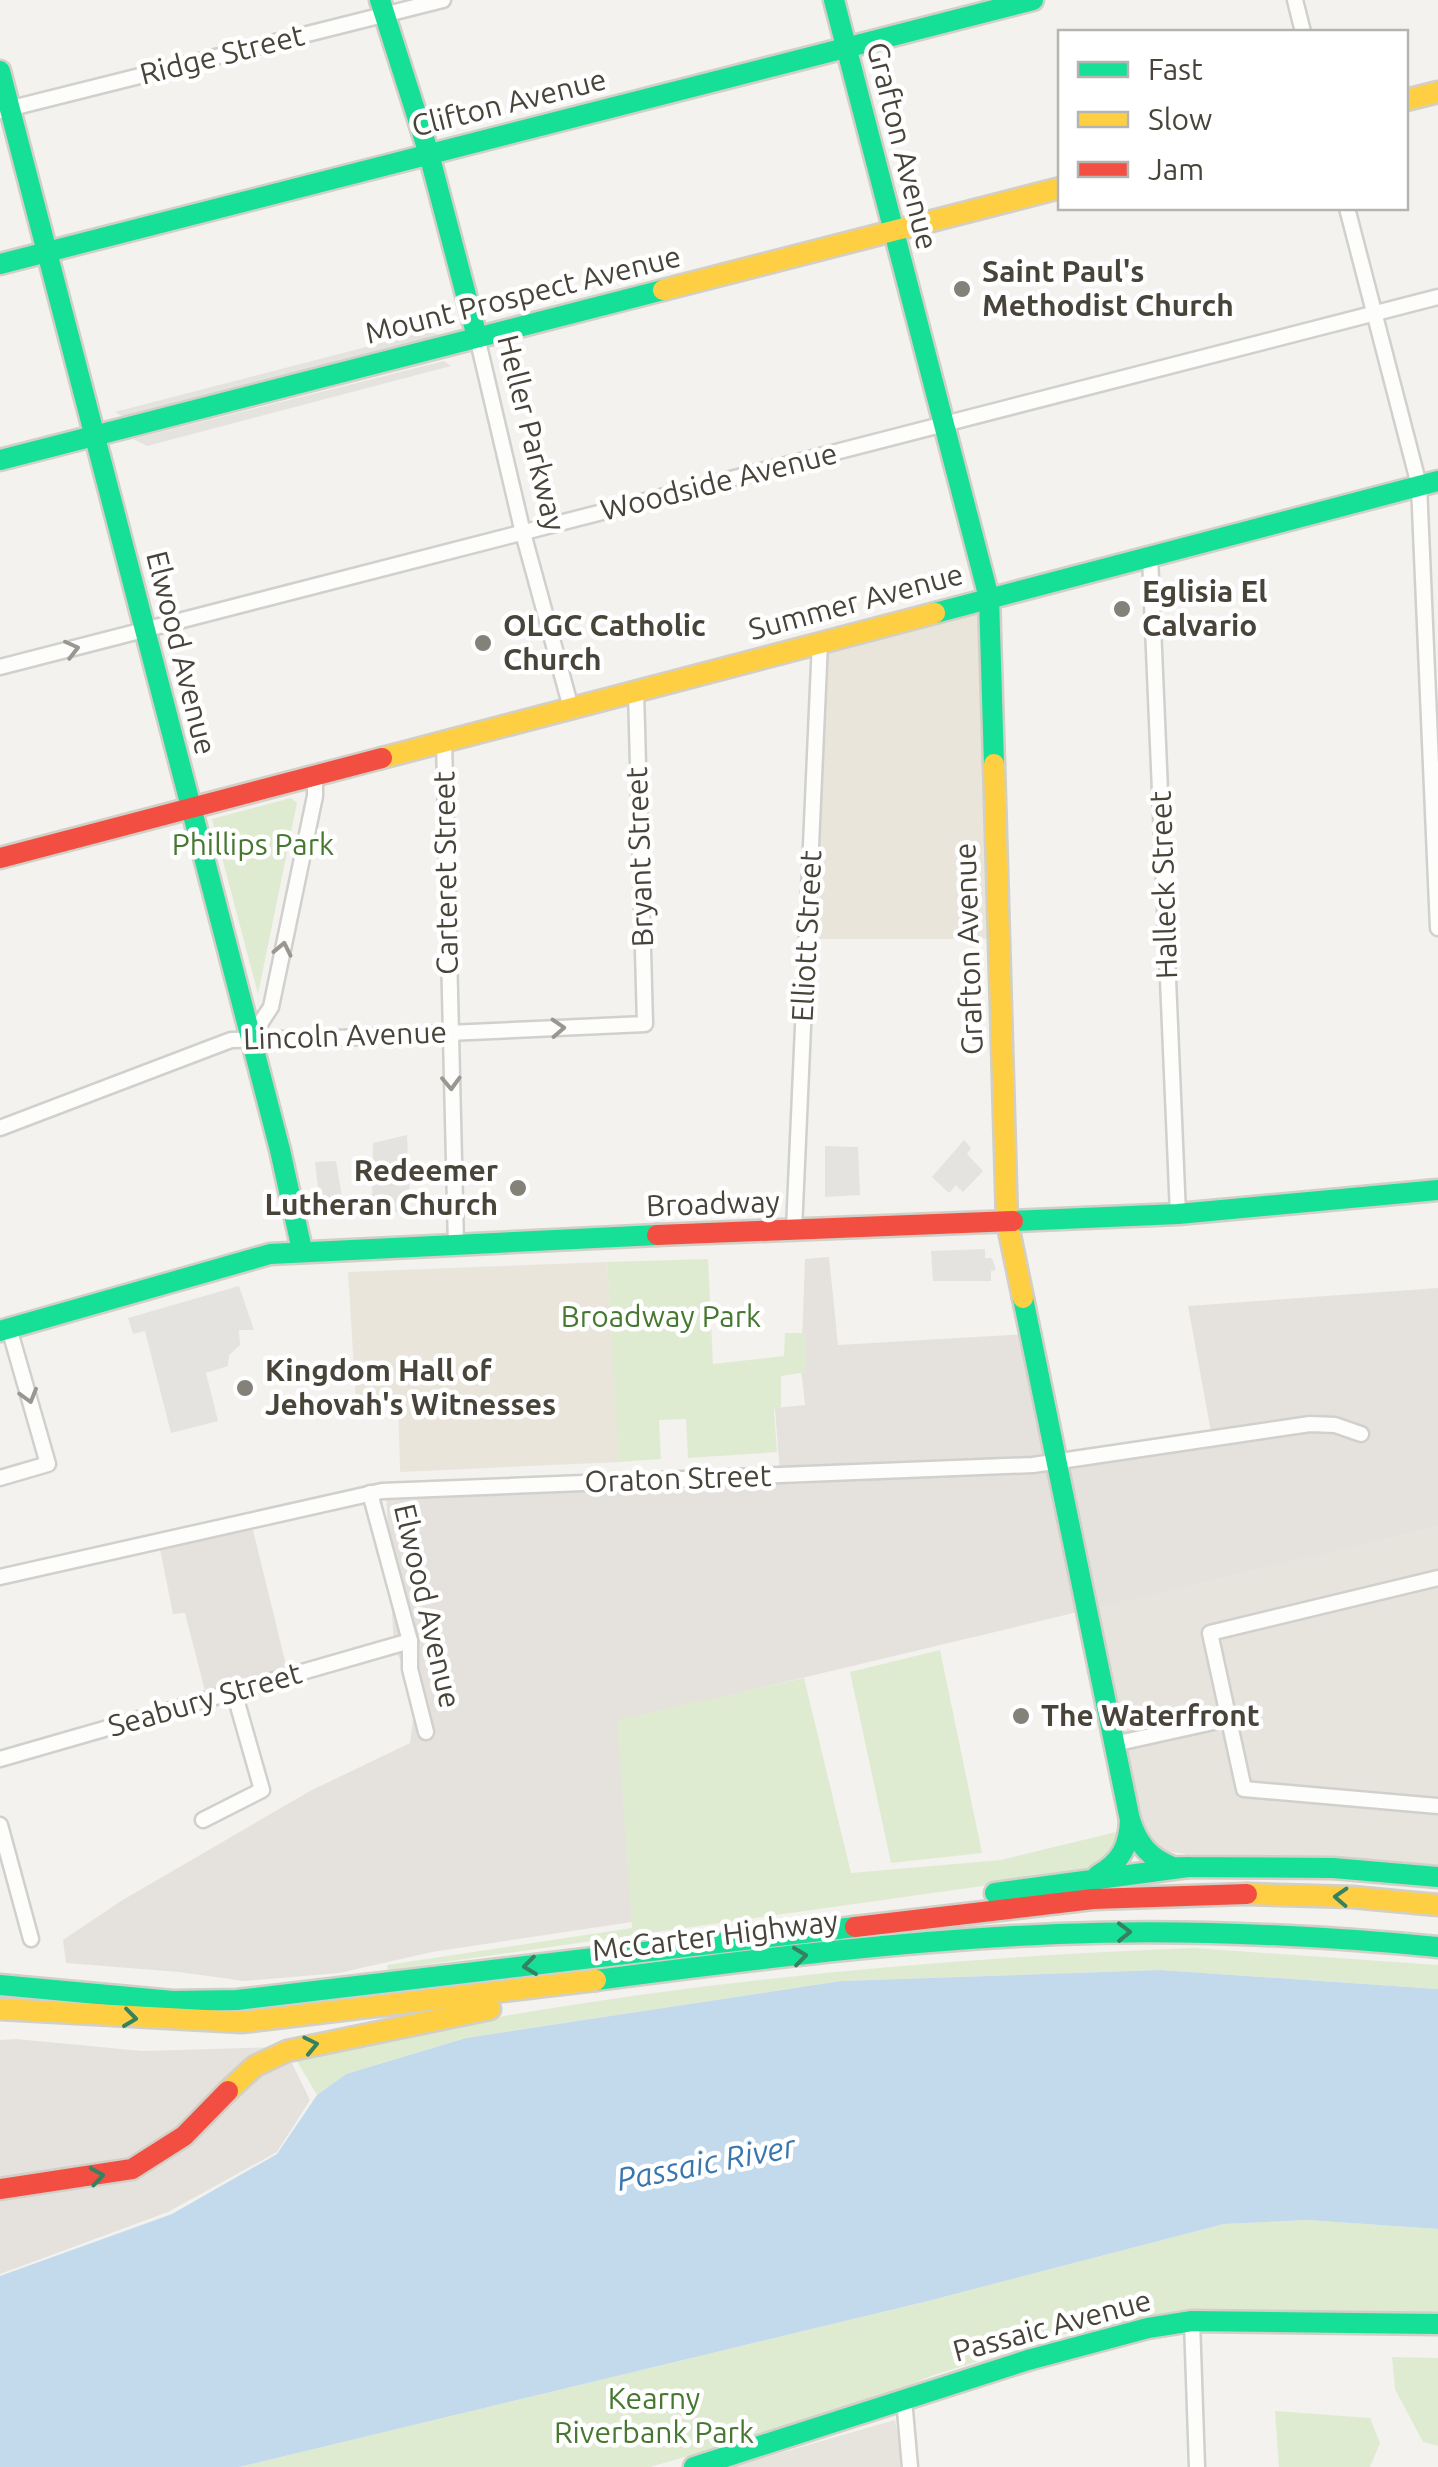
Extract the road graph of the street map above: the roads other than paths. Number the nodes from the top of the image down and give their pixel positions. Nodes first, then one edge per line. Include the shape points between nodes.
1 (443, 0) edge
2 (834, 0) edge
3 (1033, 0) edge
4 (1295, 0) edge
5 (382, 8) edge
6 (1302, 30) edge
7 (846, 48) junction
8 (0, 71) edge
9 (1438, 92) edge
10 (1408, 100) edge
11 (5, 110) edge
12 (430, 154) junction
13 (1058, 189) edge
14 (1348, 210) edge
15 (892, 232) junction
16 (47, 252) junction
17 (0, 264) edge
18 (1438, 297) edge
19 (1374, 314) junction
20 (477, 337) junction
21 (942, 425) junction
22 (94, 436) junction
23 (0, 460) edge
24 (1429, 483) edge
25 (523, 532) junction
26 (1150, 556) junction
27 (988, 598) junction
28 (144, 630) junction
29 (820, 642) junction
30 (0, 667) edge
31 (636, 690) junction
32 (570, 708) junction
33 (444, 741) junction
34 (315, 775) junction
35 (190, 808) junction
36 (0, 858) edge
37 (1438, 928) edge
38 (645, 1024) joint
39 (449, 1032) junction
40 (250, 1039) junction
41 (0, 1128) edge
42 (1438, 1190) edge
43 (1178, 1214) junction
44 (1007, 1222) junction
45 (794, 1230) junction
46 (456, 1245) junction
47 (302, 1250) junction
48 (4, 1330) edge
49 (1361, 1434) dead end
50 (1056, 1463) junction
51 (0, 1478) edge
52 (370, 1492) junction
53 (0, 1578) edge
54 (1438, 1578) edge
55 (410, 1641) junction
56 (234, 1692) junction
57 (1228, 1719) junction
58 (426, 1732) dead end
59 (1114, 1744) junction
60 (0, 1759) edge
61 (1438, 1806) edge
62 (203, 1820) dead end
63 (1130, 1820) junction
64 (0, 1824) edge
65 (1188, 1867) junction
66 (1438, 1877) edge
67 (1087, 1879) junction
68 (1438, 1904) edge
69 (782, 1935) junction
70 (31, 1939) dead end
71 (1438, 1947) edge
72 (762, 1961) junction
73 (5, 1986) edge
74 (0, 2009) edge
75 (0, 2189) edge
76 (1192, 2322) junction
77 (1438, 2324) edge
78 (904, 2399) junction
79 (694, 2467) edge
80 (910, 2467) edge
81 (1197, 2467) edge

1 - 5 street, Ridge Street
2 - 7 main road, Grafton Avenue
3 - 7 main road, Clifton Avenue
4 - 6 street
5 - 11 street, Ridge Street
5 - 12 main road, Heller Parkway
7 - 12 main road, Clifton Avenue
7 - 15 main road, Grafton Avenue
8 - 11 main road, Elwood Avenue
9 - 10 main road
11 - 16 main road, Elwood Avenue
12 - 16 main road, Clifton Avenue
12 - 20 main road, Heller Parkway
13 - 15 main road, Mount Prospect Avenue
14 - 19 street
15 - 20 main road, Mount Prospect Avenue
15 - 21 main road, Grafton Avenue
16 - 17 main road, Clifton Avenue
16 - 22 main road, Elwood Avenue
18 - 19 street, Woodside Avenue
19 - 21 street, Woodside Avenue
19 - 24 street
20 - 22 main road, Mount Prospect Avenue
20 - 25 street, Heller Parkway
21 - 25 street, Woodside Avenue
21 - 27 main road, Grafton Avenue
22 - 23 main road, Mount Prospect Avenue
22 - 28 main road, Elwood Avenue
24 - 26 main road, Summer Avenue
24 - 37 street
25 - 28 street, Woodside Avenue
25 - 32 street, Heller Parkway
26 - 27 main road, Summer Avenue
26 - 43 street, Halleck Street
27 - 29 main road, Summer Avenue
27 - 44 main road, Grafton Avenue
30 -> 28 street, Woodside Avenue
28 - 35 main road, Elwood Avenue
29 - 31 main road, Summer Avenue
29 - 45 street, Elliott Street
31 - 32 main road, Summer Avenue
31 - 38 street, Bryant Street
32 - 33 main road, Summer Avenue
33 - 34 main road, Summer Avenue
33 - 39 street, Carteret Street
34 - 35 main road, Summer Avenue
40 -> 34 street via 271,1007
35 - 36 main road, Summer Avenue
35 - 40 main road, Elwood Avenue
39 -> 38 street, Lincoln Avenue
39 - 40 street, Lincoln Avenue
39 -> 46 street, Carteret Street
40 - 41 street, Lincoln Avenue via 217,1043
40 - 47 main road, Elwood Avenue
42 - 43 main road, Broadway
43 - 44 main road, Broadway
44 - 45 main road, Broadway
44 - 50 main road, Grafton Avenue
45 - 46 main road, Broadway
46 - 47 main road, Broadway
47 - 48 main road, Broadway
48 -> 51 street via 48,1464
49 - 50 street, Oraton Street via 1310,1424
50 - 52 street, Oraton Street
50 - 59 main road, Grafton Avenue
52 - 53 street, Oraton Street
52 - 55 street, Elwood Avenue
54 - 57 street via 1210,1633
55 - 56 street, Seabury Street
55 - 58 street, Elwood Avenue
56 - 60 street, Seabury Street
56 - 62 street via 262,1790
57 - 59 street
57 - 61 street via 1244,1789
59 - 63 main road, Grafton Avenue
63 - 65 main road, Grafton Avenue via 1149,1856
63 - 67 main road via 1124,1856
64 - 70 street
65 - 66 main road
65 - 67 main road
67 - 69 main road
68 -> 69 main road via 1137,1896
69 -> 73 main road via 238,2000
72 -> 71 main road, McCarter Highway via 1110,1932 1272,1934
74 -> 72 main road, McCarter Highway via 242,2022
75 -> 72 main road via 150,2161 255,2066 304,2046
76 - 77 main road, Passaic Avenue
76 - 78 main road, Passaic Avenue via 1105,2338
76 - 81 street
78 - 79 main road, Passaic Avenue
78 - 80 street

